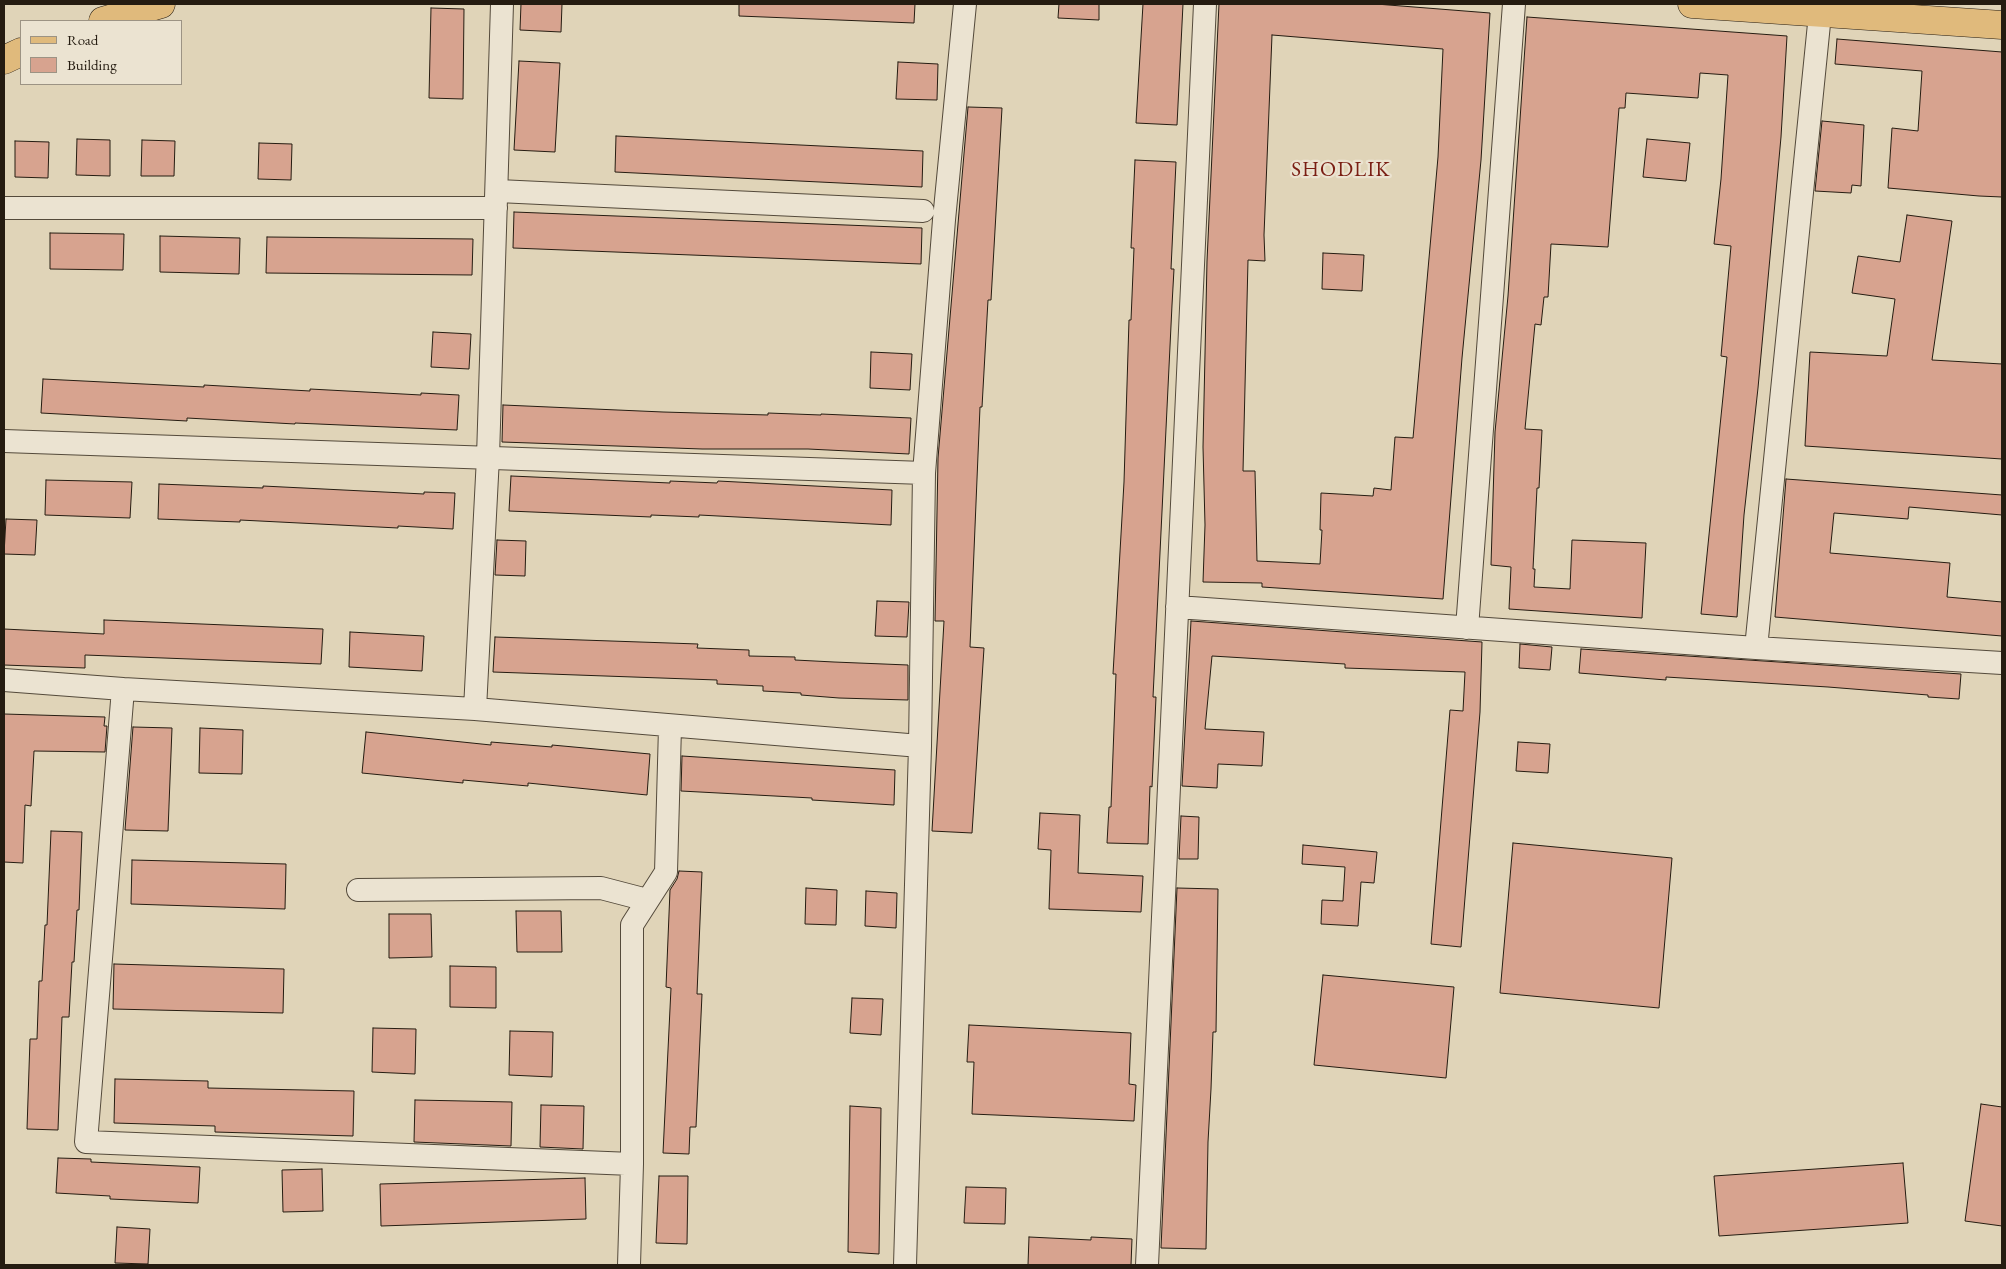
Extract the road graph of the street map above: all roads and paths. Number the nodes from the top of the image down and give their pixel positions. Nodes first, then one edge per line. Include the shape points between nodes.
1 (161, 4) edge
2 (502, 4) edge
3 (965, 4) edge
4 (1205, 4) edge
5 (1514, 4) edge
6 (1692, 4) edge
7 (1821, 8) edge
8 (106, 20) edge
9 (2002, 25) edge
10 (20, 52) edge
11 (4, 60) edge
12 (497, 199) junction
13 (4, 208) edge
14 (924, 211) dead end
15 (4, 441) edge
16 (488, 456) junction
17 (924, 473) junction
18 (1177, 607) junction
19 (1467, 628) junction
20 (1756, 648) junction
21 (2002, 663) edge
22 (4, 680) edge
23 (123, 690) junction
24 (475, 709) junction
25 (670, 726) junction
26 (920, 746) junction
27 (358, 890) dead end
28 (648, 900) junction
29 (632, 1164) junction
30 (629, 1265) edge
31 (905, 1265) edge
32 (1147, 1265) edge

1 - 8 main road
2 - 12 street
3 - 17 street
4 - 18 street
5 - 19 street
6 - 7 main road
7 - 9 main road
7 - 20 street
10 - 11 main road
12 - 13 street
12 - 14 street
12 - 16 street
15 - 16 street
16 - 17 street
16 - 24 street
17 - 26 street
18 - 19 street
18 - 32 street
19 - 20 street
20 - 21 street
22 - 23 street
23 - 24 street
23 - 29 street via 86,1142
24 - 25 street
25 - 26 street
25 - 28 street via 666,872
26 - 31 street
27 - 28 street via 601,888
28 - 29 street via 632,925
29 - 30 street

